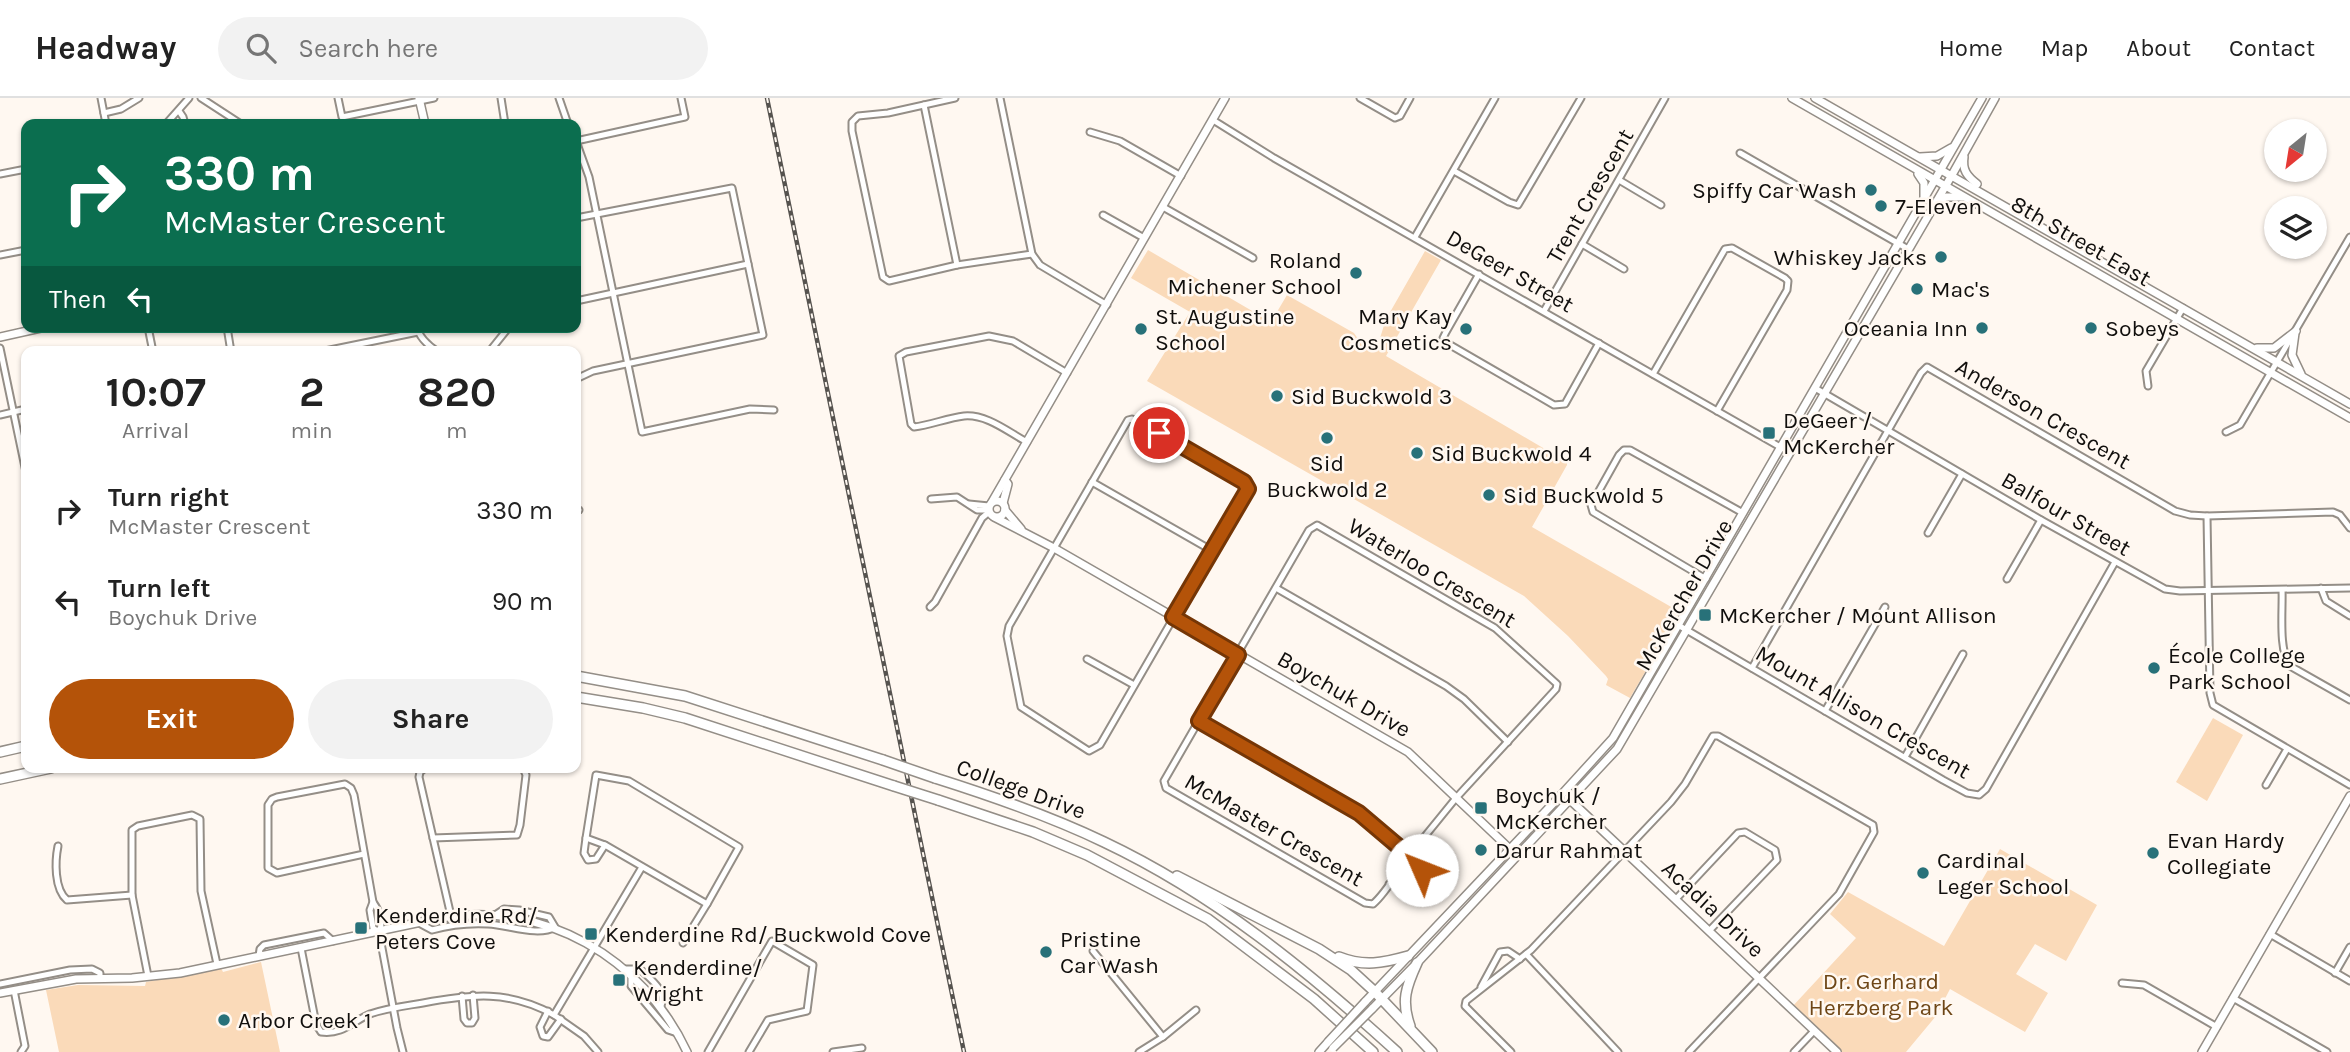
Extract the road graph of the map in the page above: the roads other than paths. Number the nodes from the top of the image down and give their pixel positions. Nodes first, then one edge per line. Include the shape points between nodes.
1 (101, 98) edge
2 (139, 98) edge
3 (189, 98) edge
4 (201, 98) edge
5 (338, 98) edge
6 (434, 98) edge
7 (501, 98) edge
8 (559, 98) edge
9 (681, 98) edge
10 (955, 98) edge
11 (1000, 98) edge
12 (1226, 98) edge
13 (1360, 98) edge
14 (1410, 98) edge
15 (1495, 98) edge
16 (1581, 98) edge
17 (1665, 98) edge
18 (1792, 98) edge
19 (1815, 98) edge
20 (1982, 98) edge
21 (1994, 98) edge
22 (420, 99) edge
23 (924, 105) junction
24 (178, 111) junction
25 (104, 113) junction
26 (342, 117) joint
27 (105, 119) edge
28 (171, 119) edge
29 (184, 119) edge
30 (233, 119) edge
31 (424, 119) edge
32 (504, 119) edge
33 (566, 119) edge
34 (1213, 120) junction
35 (1090, 132) dead end
36 (1958, 139) junction
37 (581, 140) edge
38 (1964, 152) junction
39 (1740, 153) dead end
40 (581, 155) edge
41 (1918, 157) junction
42 (1913, 168) junction
43 (1941, 169) junction
44 (21, 170) edge
45 (1454, 171) junction
46 (0, 174) edge
47 (1952, 175) junction
48 (1181, 176) junction
49 (1619, 180) junction
50 (1935, 181) junction
51 (1945, 186) junction
52 (1968, 197) junction
53 (1993, 198) junction
54 (1924, 199) junction
55 (1936, 202) junction
56 (1661, 205) dead end
57 (1163, 207) junction
58 (596, 214) junction
59 (1103, 215) dead end
60 (581, 217) edge
61 (1415, 237) junction
62 (2350, 237) edge
63 (1144, 238) junction
64 (1582, 244) junction
65 (1898, 244) junction
66 (1908, 249) junction
67 (21, 251) edge
68 (1032, 254) junction
69 (0, 255) edge
70 (1253, 258) dead end
71 (748, 264) junction
72 (957, 265) junction
73 (1624, 269) dead end
74 (1479, 274) junction
75 (613, 292) junction
76 (581, 300) edge
77 (1107, 305) junction
78 (2183, 307) junction
79 (1544, 311) junction
80 (2176, 318) junction
81 (2296, 331) junction
82 (21, 332) edge
83 (404, 333) edge
84 (0, 337) edge
85 (1599, 343) junction
86 (346, 346) edge
87 (2252, 347) junction
88 (0, 348) edge
89 (2277, 361) junction
90 (628, 365) junction
91 (2271, 372) junction
92 (1068, 373) junction
93 (1653, 374) junction
94 (2301, 375) junction
95 (581, 376) edge
96 (2148, 386) dead end
97 (1815, 388) junction
98 (1825, 393) junction
99 (2350, 404) edge
100 (21, 410) edge
101 (774, 410) dead end
102 (1717, 411) junction
103 (13, 412) junction
104 (0, 415) edge
105 (2350, 418) edge
106 (1888, 431) junction
107 (2226, 432) dead end
108 (1027, 442) junction
109 (1780, 447) junction
110 (21, 449) edge
111 (1789, 452) junction
112 (1962, 474) junction
113 (1005, 480) junction
114 (1092, 482) junction
115 (931, 499) dead end
116 (1004, 507) junction
117 (991, 511) junction
118 (1743, 513) junction
119 (2207, 516) junction
120 (2041, 520) junction
121 (2350, 528) edge
122 (1022, 530) junction
123 (1928, 533) dead end
124 (1054, 548) junction
125 (1211, 550) junction
126 (2115, 562) junction
127 (1706, 579) junction
128 (2007, 579) dead end
129 (1276, 588) junction
130 (2350, 588) edge
131 (2321, 589) junction
132 (2208, 590) junction
133 (2282, 590) junction
134 (930, 607) dead end
135 (1885, 607) dead end
136 (2350, 616) edge
137 (1173, 617) junction
138 (1678, 625) junction
139 (1686, 630) junction
140 (1963, 654) dead end
141 (1238, 655) junction
142 (1087, 659) dead end
143 (1752, 668) junction
144 (581, 677) edge
145 (1134, 685) junction
146 (581, 698) edge
147 (2350, 700) edge
148 (1825, 710) junction
149 (1199, 721) junction
150 (1508, 742) junction
151 (21, 747) edge
152 (2287, 749) junction
153 (0, 752) edge
154 (1905, 757) junction
155 (28, 773) edge
156 (420, 773) edge
157 (525, 773) edge
158 (0, 779) edge
159 (2266, 785) dead end
160 (2350, 785) edge
161 (1563, 793) junction
162 (2350, 796) edge
163 (1455, 798) junction
164 (1571, 800) junction
165 (433, 838) junction
166 (586, 838) junction
167 (1107, 843) junction
168 (605, 845) junction
169 (58, 846) dead end
170 (1510, 849) junction
171 (1624, 852) junction
172 (364, 854) junction
173 (1517, 856) junction
174 (1408, 857) junction
175 (642, 867) junction
176 (1389, 884) junction
177 (132, 895) junction
178 (1676, 898) junction
179 (707, 904) junction
180 (451, 916) junction
181 (419, 923) junction
182 (555, 927) junction
183 (1709, 931) junction
184 (379, 932) junction
185 (2270, 934) junction
186 (333, 941) junction
187 (683, 943) dead end
188 (594, 946) junction
189 (302, 947) junction
190 (2350, 947) edge
191 (1319, 949) junction
192 (1093, 951) dead end
193 (1526, 954) junction
194 (259, 956) junction
195 (1409, 956) junction
196 (1520, 959) junction
197 (1417, 963) junction
198 (217, 964) junction
199 (628, 971) junction
200 (2335, 973) junction
201 (148, 976) junction
202 (100, 978) junction
203 (1759, 978) junction
204 (2350, 981) edge
205 (2122, 983) dead end
206 (0, 984) edge
207 (14, 990) junction
208 (1479, 991) junction
209 (0, 993) edge
210 (473, 995) junction
211 (462, 996) junction
212 (1378, 996) junction
213 (2233, 998) junction
214 (1314, 999) junction
215 (393, 1008) junction
216 (1196, 1010) dead end
217 (551, 1013) junction
218 (561, 1019) junction
219 (2217, 1027) junction
220 (1412, 1031) junction
221 (1814, 1031) junction
222 (677, 1032) junction
223 (1163, 1037) junction
224 (1330, 1047) edge
225 (862, 1048) dead end
226 (22, 1052) edge
227 (403, 1052) edge
228 (598, 1052) edge
229 (687, 1052) edge
230 (708, 1052) edge
231 (749, 1052) edge
232 (833, 1052) edge
233 (1139, 1052) edge
234 (1318, 1052) edge
235 (1366, 1052) edge
236 (1373, 1052) edge
237 (1397, 1052) edge
238 (1432, 1052) edge
239 (1511, 1052) edge
240 (1618, 1052) edge
241 (1689, 1052) edge
242 (1794, 1052) edge
243 (1837, 1052) edge
244 (2202, 1052) edge
245 (2327, 1052) edge

1 - 25 street
2 - 25 street
3 - 24 street
4 - 30 street
5 - 26 street
6 - 22 street
7 - 32 street
8 - 33 street
9 - 37 street via 685,117
10 - 23 street
11 - 68 street
12 - 34 main road
13 - 14 street via 1395,118
15 - 45 street
16 - 45 street via 1518,205
17 - 49 street, Trent Crescent
18 - 42 main road, 8th Street East
19 - 41 main road, 8th Street East
20 - 36 main road, McKercher Drive
21 - 38 main road, McKercher Drive
22 - 26 street
22 - 31 main road
23 - 72 street
23 - 72 street via 858,116 852,122 866,200 885,280
24 - 28 street
24 - 29 street
25 - 27 street
34 - 48 main road
34 - 61 street, DeGeer Street
35 - 48 street via 1120,141
36 - 41 main road via 1939,156
36 - 43 main road, McKercher Drive
38 - 47 main road, McKercher Drive
38 - 53 main road via 1962,166 1967,176
39 - 65 street
40 - 58 street
41 - 43 main road, 8th Street East
42 - 50 main road, 8th Street East
42 - 54 main road via 1923,180
43 - 47 main road, 8th Street East
43 - 50 main road, McKercher Drive
44 - 46 street
45 - 61 street
47 - 51 main road, McKercher Drive
47 - 53 main road, 8th Street East
48 - 57 main road
49 - 56 street
49 - 64 street, Trent Crescent
50 - 51 main road, 8th Street East
50 - 54 main road, McKercher Drive
51 - 52 main road, 8th Street East
51 - 55 main road, McKercher Drive
52 - 55 main road
52 - 80 main road, 8th Street East
53 - 78 main road, 8th Street East
54 - 65 main road, McKercher Drive
55 - 66 main road, McKercher Drive
57 - 63 main road
57 - 70 street
58 - 60 street
58 - 71 street via 732,188
58 - 75 street
59 - 63 street
61 - 74 street, DeGeer Street
62 - 81 street
63 - 77 main road
64 - 73 street
64 - 79 street, Trent Crescent
65 - 66 street
65 - 97 main road, McKercher Drive
66 - 98 main road, McKercher Drive
67 - 69 street
68 - 72 street
68 - 77 street via 1040,265
71 - 75 street
71 - 90 street via 763,335
74 - 79 street, DeGeer Street
74 - 85 street via 1443,338 1445,342 1554,405 1565,404
75 - 76 street
75 - 90 street
77 - 92 main road
78 - 80 street
78 - 87 main road, 8th Street East
79 - 85 street, DeGeer Street
80 - 91 main road, 8th Street East
80 - 96 street via 2146,371
81 - 87 main road via 2274,348
81 - 89 street
81 - 94 main road via 2292,355
82 - 84 main road
83 - 86 street
85 - 93 street, DeGeer Street
87 - 89 main road, 8th Street East
88 - 103 street
89 - 91 street
89 - 94 main road, 8th Street East
90 - 95 street
90 - 101 street via 642,432 750,409
91 - 105 main road, 8th Street East
91 - 107 street via 2240,425
92 - 108 main road
92 - 108 street via 1013,341 989,336 899,356 914,428 974,416
93 - 102 street, DeGeer Street
93 - 102 street via 1725,249 1732,248 1785,278 1787,290
94 - 99 main road, 8th Street East
97 - 98 street, Balfour Street
97 - 109 main road, McKercher Drive
98 - 106 street, Balfour Street
98 - 111 main road, McKercher Drive
100 - 103 street
102 - 109 street, DeGeer Street
103 - 104 street
103 - 110 street
106 - 112 street, Balfour Street
106 - 119 street, Anderson Crescent via 1927,367 2175,511
106 - 143 street, Anderson Crescent
108 - 113 main road
109 - 111 street, DeGeer Street
109 - 118 main road, McKercher Drive
111 - 139 main road, McKercher Drive
112 - 120 street, Balfour Street
112 - 123 street
113 - 116 main road
113 - 117 main road
114 - 124 street
114 - 125 street
114 - 125 street via 1128,420 1138,420 1247,485
115 - 117 street via 957,497
116 - 117 main road via 1001,516
116 - 117 main road via 999,500
116 - 122 main road, Boychuk Drive
117 - 122 main road, Boychuk Drive
117 - 134 street via 982,517
118 - 127 main road, McKercher Drive
118 - 127 street via 1630,450 1619,455 1591,505 1593,512
119 - 121 street, Anderson Crescent via 2333,512
119 - 132 street
120 - 126 street, Balfour Street
120 - 128 street
122 - 124 main road, Boychuk Drive
124 - 137 main road, Boychuk Drive
124 - 145 street via 1009,626 1021,707 1089,751 1100,745
125 - 137 street
126 - 132 street, Balfour Street via 2165,589
126 - 154 street, Mount Allison Crescent via 1986,789 1979,795 1967,793
127 - 138 main road, McKercher Drive
129 - 141 street, Waterloo Crescent
129 - 150 street via 1446,686
129 - 150 street, Waterloo Crescent via 1309,530 1317,525 1495,628 1557,684 1553,695
130 - 131 street, Balfour Street
131 - 133 street, Balfour Street
131 - 136 street via 2326,601
132 - 133 street, Balfour Street
132 - 152 street via 2213,705
133 - 147 street via 2286,661
135 - 148 street
137 - 141 main road, Boychuk Drive
137 - 145 street
138 - 139 street, Mount Allison Crescent
138 - 161 main road, McKercher Drive via 1612,738
139 - 143 street, Mount Allison Crescent
139 - 164 main road, McKercher Drive via 1617,749
140 - 154 street
141 - 149 street, McMaster Crescent
141 - 163 main road, Boychuk Drive via 1408,752
142 - 145 street
143 - 148 street, Mount Allison Crescent
144 - 167 highway, College Drive, bridge via 685,696 747,715 1055,820
146 - 214 highway, College Drive, bridge via 685,718 1055,841 1208,919
148 - 154 street, Mount Allison Crescent
149 - 174 street via 1359,813
149 - 176 street, McMaster Crescent via 1164,781 1166,788 1365,903 1373,904
150 - 163 street, Waterloo Crescent
151 - 153 highway
152 - 159 street
152 - 160 street
155 - 158 highway
156 - 165 street
157 - 165 street via 517,835
161 - 164 main road, Acadia Drive
161 - 170 main road, McKercher Drive
162 - 185 main road
163 - 170 main road, Boychuk Drive
163 - 174 street, McMaster Crescent
164 - 171 main road, Acadia Drive
164 - 173 main road, McKercher Drive
165 - 180 street
166 - 168 street
166 - 168 street via 588,860 596,859
166 - 179 street via 596,775 629,781 739,847
167 - 191 highway
167 - 237 highway, College Drive via 1228,914 1322,986
168 - 175 street
169 - 177 street via 55,862 62,896 67,900
170 - 173 main road, Boychuk Drive
170 - 195 main road, McKercher Drive
171 - 178 main road, Acadia Drive
171 - 193 street
171 - 203 street via 1679,794 1713,736 1873,825 1874,832 1839,894
172 - 172 street via 354,795 345,784 277,797 268,805 271,872
172 - 184 street via 373,928
173 - 197 main road, McKercher Drive
174 - 176 street, McMaster Crescent
174 - 176 street, McMaster Crescent via 1422,870 1398,886
175 - 179 street
175 - 188 street
177 - 198 street via 132,830 192,815 200,819 201,891
177 - 201 street
178 - 183 main road, Acadia Drive
178 - 183 street via 1738,833 1745,832 1775,849 1777,860
179 - 187 street
180 - 181 main road
180 - 182 main road via 495,915
181 - 182 street via 432,930 489,924 542,933
181 - 184 main road
182 - 188 main road
183 - 203 main road, Acadia Drive
184 - 186 main road
184 - 215 street
185 - 200 street
185 - 213 main road
186 - 189 main road
186 - 194 street via 324,933 264,945
188 - 199 main road
188 - 217 street
189 - 194 main road
189 - 215 street via 321,1032 350,1028 368,1015
190 - 200 street
191 - 195 highway via 1354,963 1376,964
191 - 212 highway
192 - 223 street
193 - 196 street
193 - 240 street
194 - 198 main road
195 - 212 main road, McKercher Drive
196 - 208 street
196 - 208 street via 1508,951 1500,952
197 - 212 main road, McKercher Drive
197 - 220 highway via 1406,985
198 - 201 main road
199 - 222 main road via 661,1006
199 - 222 street via 631,986 668,1030
200 - 204 street
201 - 202 main road
202 - 206 street via 92,968
202 - 207 main road
203 - 221 main road, Acadia Drive
203 - 241 street
205 - 219 street via 2144,985
207 - 209 main road
207 - 226 street via 25,1045
208 - 239 street via 1465,1006
210 - 211 street
210 - 211 street via 472,1023 464,1019
210 - 217 street via 511,998
211 - 215 street
212 - 220 highway
212 - 224 main road, McKercher Drive, bridge via 1372,1009
212 - 224 main road, McKercher Drive, bridge via 1365,1002
213 - 219 main road
213 - 245 street
214 - 235 highway
214 - 236 highway, College Drive
215 - 227 street
216 - 223 street
217 - 218 street
217 - 218 street via 540,1027 543,1036 552,1034
218 - 228 street
219 - 244 main road
220 - 238 highway
221 - 242 street
221 - 243 main road, Acadia Drive
222 - 229 main road
223 - 233 street
224 - 234 main road, McKercher Drive
225 - 232 street
230 - 231 street via 772,941 813,965 807,1011 768,1020

